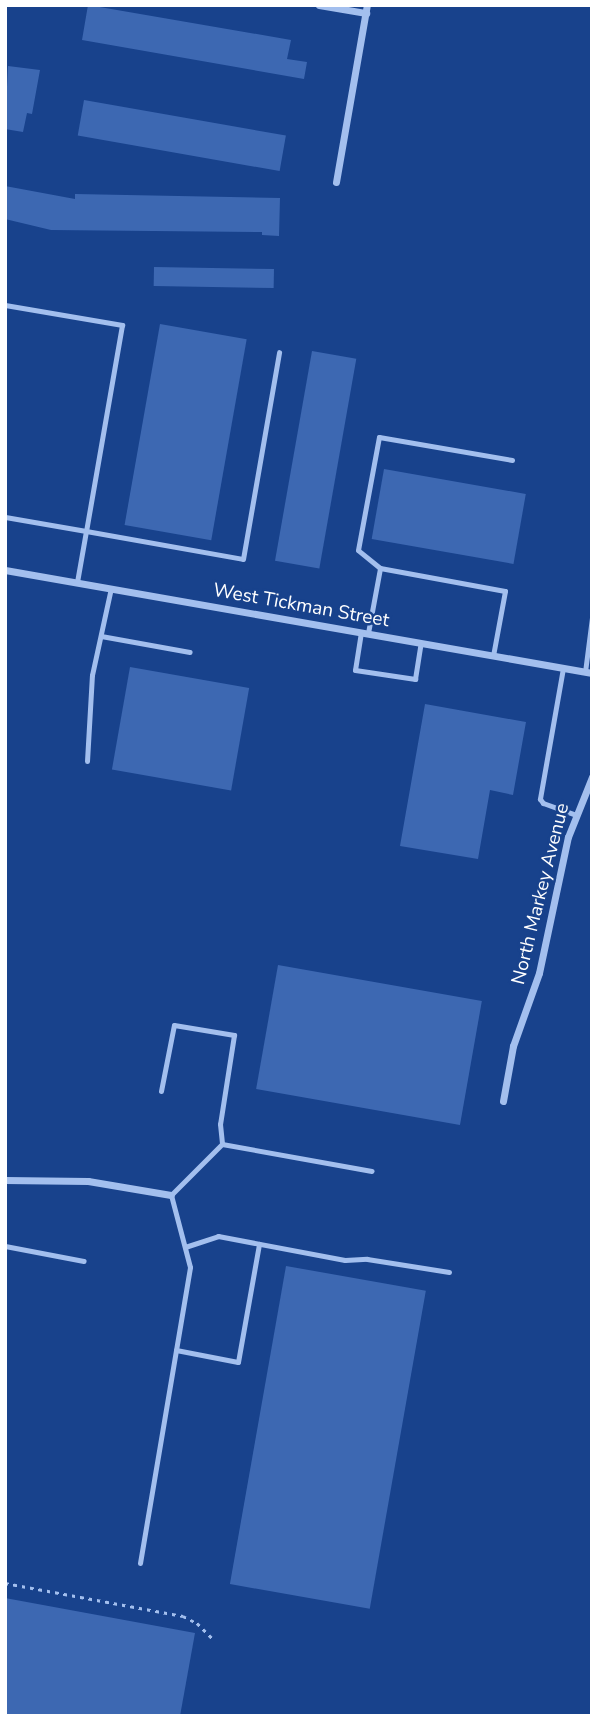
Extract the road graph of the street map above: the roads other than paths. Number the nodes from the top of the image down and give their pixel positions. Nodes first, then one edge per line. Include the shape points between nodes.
1 (319, 5) edge
2 (367, 9) edge
3 (336, 182) dead end
4 (5, 305) edge
5 (279, 352) dead end
6 (512, 460) dead end
7 (5, 517) edge
8 (86, 531) junction
9 (380, 568) junction
10 (5, 570) edge
11 (77, 582) junction
12 (111, 588) junction
13 (592, 617) edge
14 (365, 633) junction
15 (101, 636) junction
16 (421, 643) junction
17 (190, 652) dead end
18 (493, 656) junction
19 (563, 668) junction
20 (588, 673) edge
21 (88, 761) dead end
22 (592, 777) edge
23 (576, 815) junction
24 (161, 1091) dead end
25 (503, 1101) dead end
26 (222, 1144) junction
27 (372, 1171) dead end
28 (5, 1180) edge
29 (172, 1195) junction
30 (259, 1244) junction
31 (5, 1247) edge
32 (185, 1247) junction
33 (84, 1261) dead end
34 (449, 1272) dead end
35 (176, 1350) junction
36 (140, 1563) dead end

1 - 2 street
2 - 3 street
4 - 8 lane via 122,325
5 - 8 lane via 243,559
6 - 9 lane via 379,437 358,550
7 - 8 lane
8 - 11 lane
9 - 14 lane
9 - 18 lane via 505,591
10 - 11 street, West Tickman Street
11 - 12 street, West Tickman Street
12 - 14 street, West Tickman Street
12 - 15 lane
13 - 20 lane
14 - 16 street, West Tickman Street
14 - 16 lane via 355,670 415,679
15 - 17 lane
15 - 21 lane via 88,716
16 - 18 street, West Tickman Street
18 - 19 street, West Tickman Street
19 - 20 street, West Tickman Street
19 - 23 lane via 540,799
22 - 23 street, North Markey Avenue
23 - 25 street, North Markey Avenue via 539,973 513,1046
24 - 26 lane via 174,1024 234,1035 220,1124
26 - 27 lane
26 - 29 lane
28 - 29 street via 88,1181
29 - 32 lane
30 - 32 lane via 218,1236
30 - 34 lane
30 - 35 lane via 238,1362
31 - 33 lane
32 - 35 lane via 190,1267
35 - 36 lane

